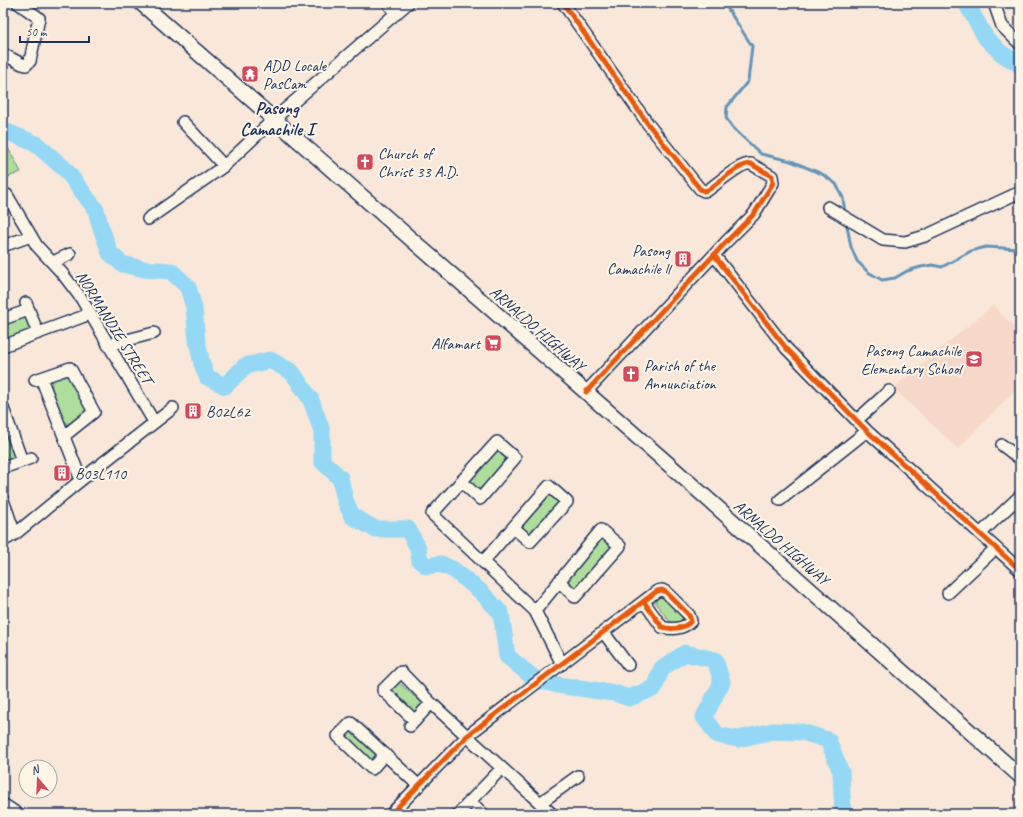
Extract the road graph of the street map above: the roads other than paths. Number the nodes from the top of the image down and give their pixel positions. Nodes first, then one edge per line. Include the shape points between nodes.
1 (18, 3) edge
2 (141, 3) edge
3 (388, 3) edge
4 (408, 3) edge
5 (563, 3) edge
6 (994, 3) edge
7 (396, 14) junction
8 (1020, 44) edge
9 (3, 54) edge
10 (274, 119) junction
11 (183, 122) dead end
12 (224, 166) junction
13 (1020, 192) edge
14 (3, 195) edge
15 (828, 207) dead end
16 (148, 219) dead end
17 (31, 236) junction
18 (3, 246) edge
19 (70, 254) dead end
20 (714, 255) junction
21 (53, 262) junction
22 (90, 314) junction
23 (3, 319) edge
24 (38, 333) junction
25 (154, 333) dead end
26 (108, 345) junction
27 (3, 346) edge
28 (889, 391) dead end
29 (586, 392) junction
30 (3, 408) edge
31 (173, 408) dead end
32 (857, 420) junction
33 (154, 422) junction
34 (867, 431) junction
35 (64, 436) junction
36 (1002, 445) dead end
37 (1020, 459) edge
38 (3, 468) edge
39 (81, 480) junction
40 (461, 481) junction
41 (1020, 496) edge
42 (3, 500) edge
43 (780, 500) dead end
44 (514, 528) junction
45 (15, 534) junction
46 (980, 534) junction
47 (3, 541) edge
48 (996, 548) junction
49 (484, 562) junction
50 (1020, 570) edge
51 (559, 581) junction
52 (948, 593) dead end
53 (644, 602) dead end
54 (535, 611) junction
55 (604, 633) junction
56 (562, 664) junction
57 (628, 665) dead end
58 (431, 703) junction
59 (467, 736) junction
60 (385, 754) dead end
61 (502, 768) junction
62 (578, 776) dead end
63 (1020, 776) edge
64 (419, 786) junction
65 (470, 801) junction
66 (540, 803) junction
67 (3, 804) edge
68 (18, 814) edge
69 (392, 814) edge
70 (458, 814) edge
71 (484, 814) edge
72 (552, 814) edge

1 - 9 street via 39,18 30,61 26,65 22,64
2 - 10 main road, ARNALDO HIGHWAY
3 - 7 street
4 - 7 street
5 - 20 street via 648,124 700,189 708,190 747,163 772,176 773,183 754,214
6 - 8 street via 1002,26
7 - 10 street
10 - 12 street
10 - 29 main road, ARNALDO HIGHWAY
11 - 12 street
12 - 16 street
13 - 15 street via 926,236 905,242 883,240
14 - 17 street, NORMANDIE STREET via 7,196
17 - 18 street
17 - 21 street, NORMANDIE STREET
19 - 21 street
20 - 29 street
20 - 32 street via 786,348
21 - 22 street, NORMANDIE STREET via 72,285
22 - 24 street
22 - 26 street, NORMANDIE STREET
23 - 24 street via 27,306
24 - 27 street
25 - 26 street
26 - 33 street, NORMANDIE STREET
28 - 32 street
29 - 63 main road, ARNALDO HIGHWAY
30 - 38 street via 27,459
31 - 33 street
32 - 34 street
33 - 39 street
34 - 43 street
34 - 46 street
35 - 35 street via 38,379 70,368 94,412
35 - 39 street
36 - 37 street
39 - 45 street
40 - 40 street via 497,442 515,458 480,498
40 - 49 street via 432,514
41 - 46 street
42 - 45 street
44 - 44 street via 549,486 567,502 530,542
44 - 49 street
45 - 47 street
46 - 48 street
48 - 50 street
48 - 52 street
49 - 54 street
51 - 51 street via 575,597 620,546 601,530
51 - 54 street
53 - 55 street
54 - 56 street
55 - 56 street
55 - 57 street
56 - 59 street
58 - 58 street via 401,672 383,690 413,723
58 - 59 street
59 - 61 street
59 - 64 street
60 - 64 street
61 - 65 street
61 - 66 street
62 - 66 street
64 - 69 street
65 - 70 street
65 - 71 street
66 - 72 street
67 - 68 street

